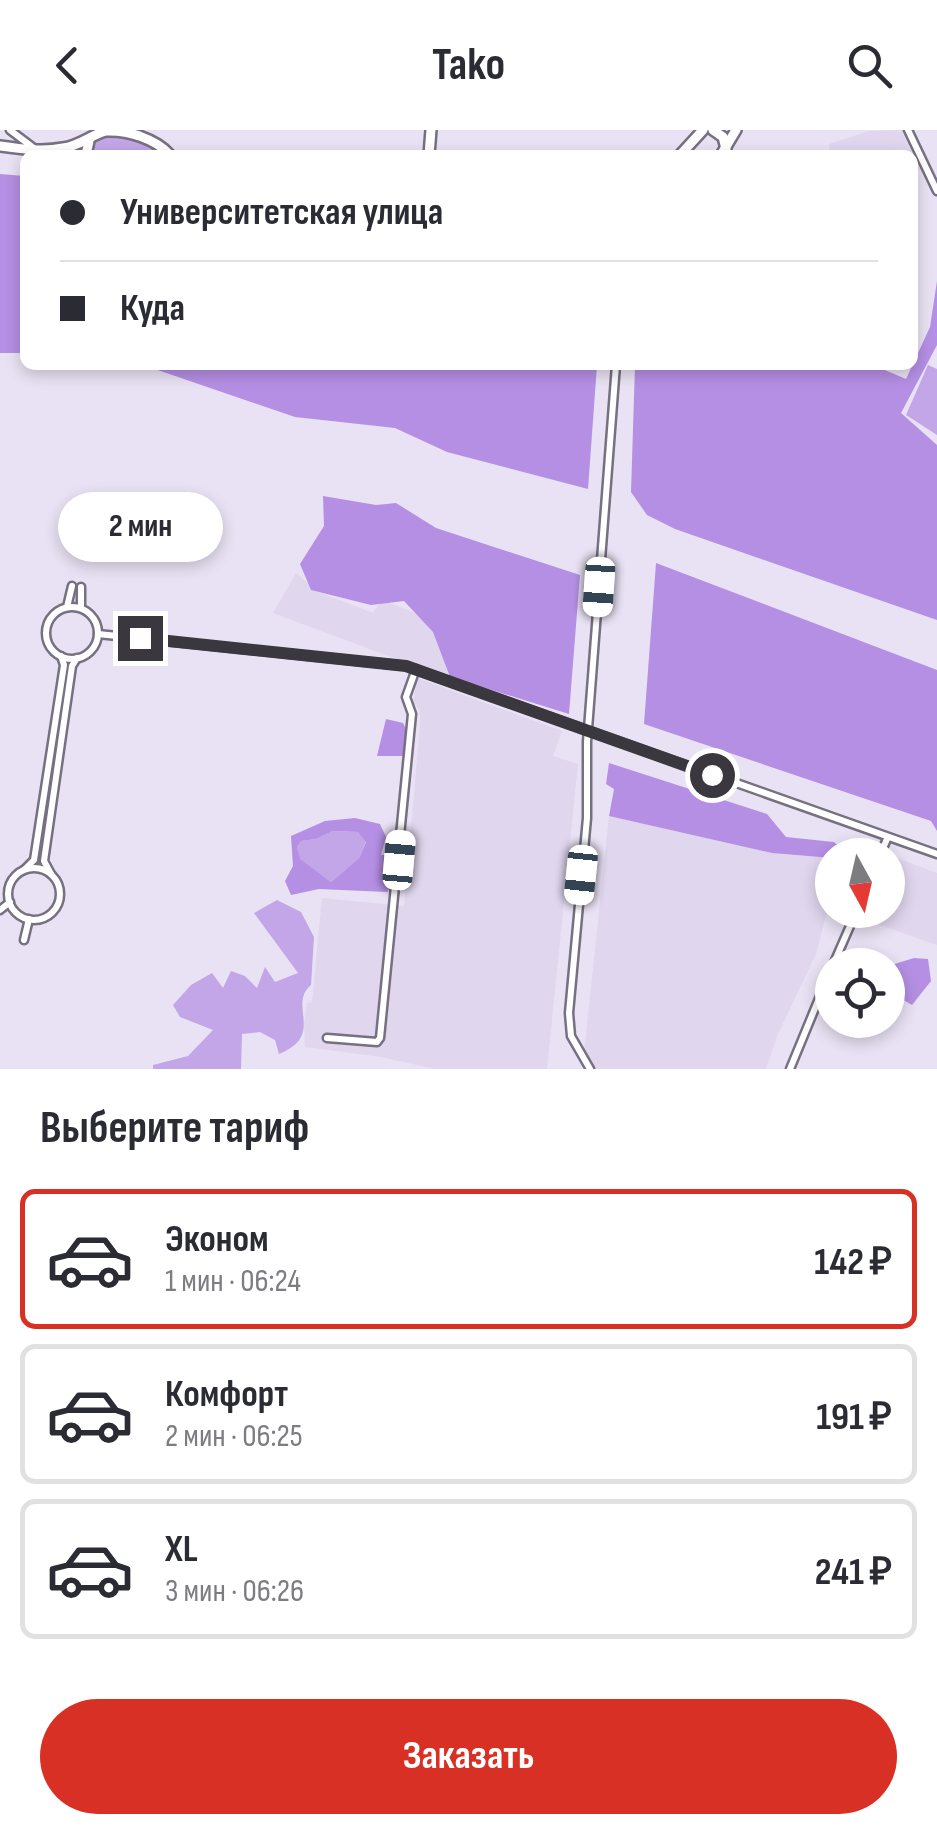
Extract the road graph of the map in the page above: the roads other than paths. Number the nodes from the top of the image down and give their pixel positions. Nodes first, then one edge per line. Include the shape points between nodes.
1 (10, 130) edge
2 (703, 130) edge
3 (712, 130) edge
4 (107, 131) edge
5 (136, 132) edge
6 (88, 141) junction
7 (0, 146) edge
8 (30, 150) edge
9 (42, 150) edge
10 (53, 150) edge
11 (87, 150) edge
12 (165, 150) edge
13 (685, 150) edge
14 (724, 150) edge
15 (918, 151) edge
16 (936, 188) edge
17 (616, 370) edge
18 (66, 607) junction
19 (81, 608) junction
20 (98, 634) junction
21 (61, 656) junction
22 (78, 658) junction
23 (416, 669) junction
24 (589, 732) junction
25 (886, 838) edge
26 (905, 844) edge
27 (937, 854) edge
28 (24, 870) junction
29 (52, 874) junction
30 (10, 902) junction
31 (0, 910) edge
32 (29, 919) junction
33 (24, 940) dead end
34 (815, 1009) edge
35 (327, 1038) dead end
36 (590, 1069) edge
37 (790, 1069) edge

1 - 9 street
2 - 13 main road
3 - 14 main road via 722,137
4 - 5 main road
4 - 6 main road
5 - 12 main road
6 - 10 main road
6 - 11 main road
7 - 8 main road
15 - 16 street
17 - 24 street
18 - 19 street
18 - 19 street via 76,587
18 - 21 street via 46,632
19 - 20 street
20 - 22 street via 93,648
20 - 23 street
21 - 22 street
21 - 28 street via 34,860
22 - 29 street via 44,861
23 - 24 street
23 - 35 street via 406,697 412,714 380,1038
24 - 25 street
24 - 36 street via 568,1013
26 - 27 street
28 - 29 street
28 - 30 street via 11,883
29 - 32 street via 58,906 48,916
30 - 31 street
30 - 32 street
32 - 33 street
34 - 37 street

